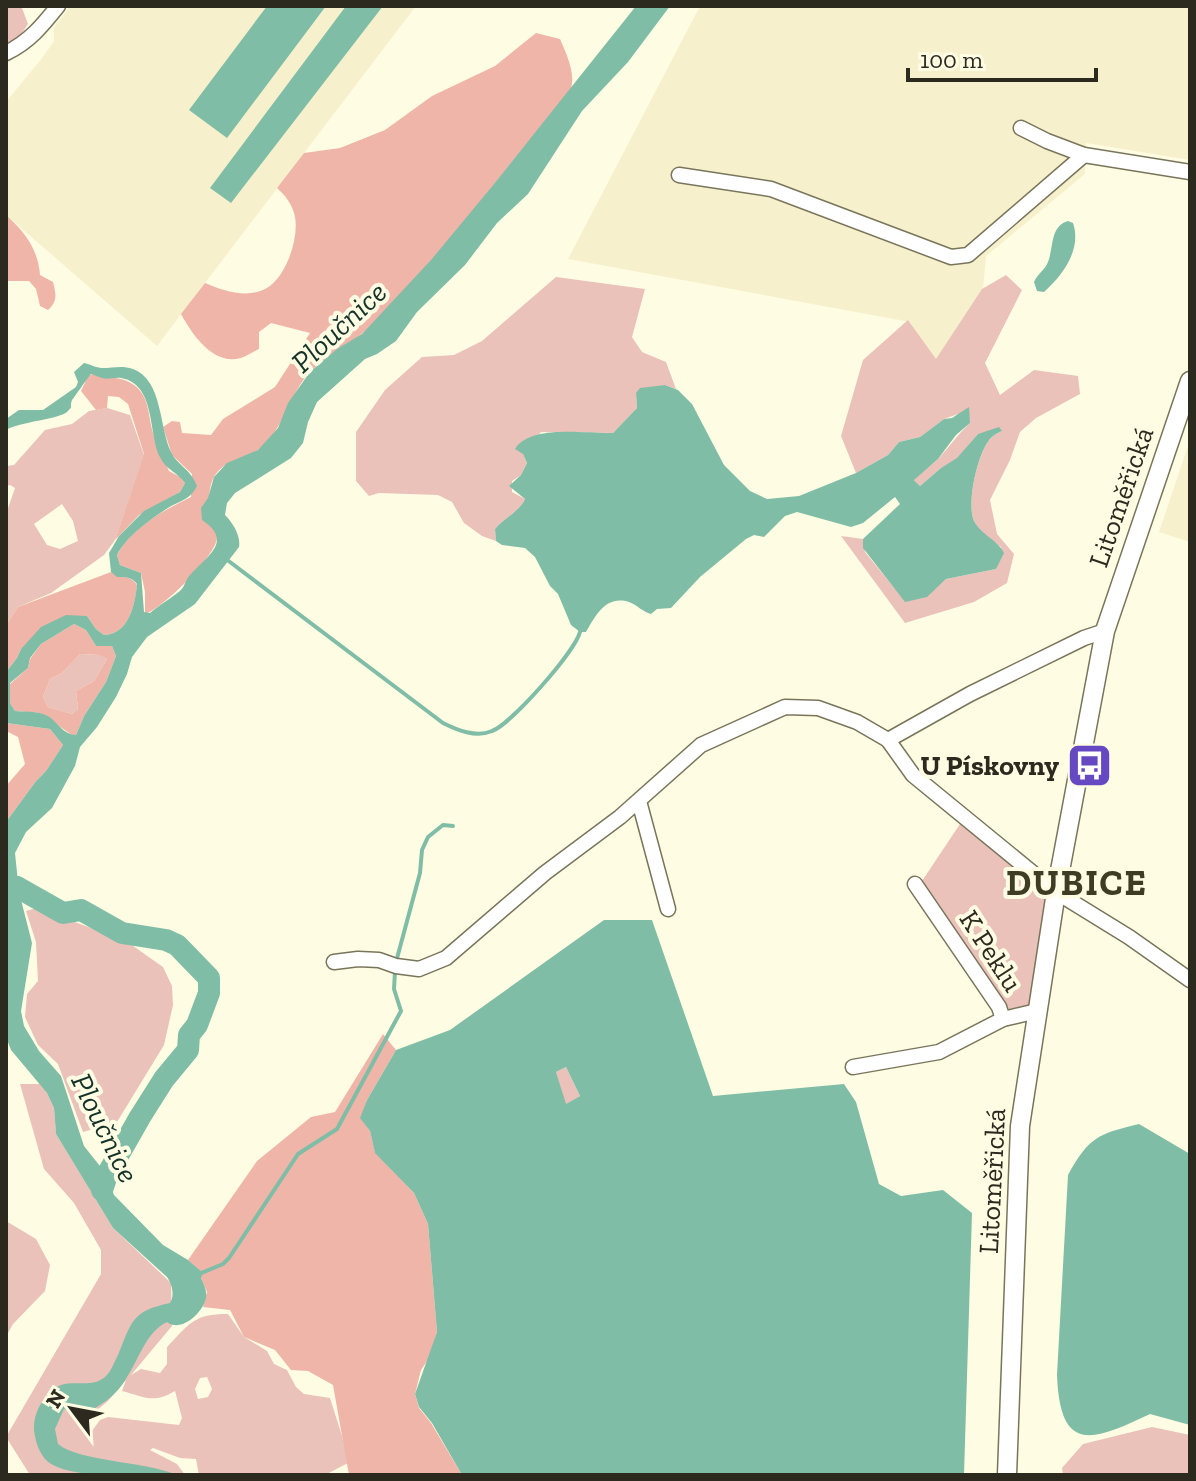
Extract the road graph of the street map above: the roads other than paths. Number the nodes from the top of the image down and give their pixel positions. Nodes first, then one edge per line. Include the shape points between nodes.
1 (58, 6) edge
2 (6, 53) edge
3 (1021, 128) dead end
4 (1084, 155) junction
5 (1190, 172) edge
6 (679, 175) dead end
7 (1190, 381) edge
8 (1105, 631) junction
9 (888, 740) junction
10 (639, 801) junction
11 (915, 884) dead end
12 (1056, 892) junction
13 (668, 909) dead end
14 (334, 962) dead end
15 (1190, 980) edge
16 (1037, 1011) junction
17 (1003, 1019) junction
18 (853, 1067) dead end
19 (1007, 1475) edge

1 - 2 street via 24,44
3 - 4 street
4 - 5 street
4 - 6 street via 968,255 951,257 771,189
7 - 8 street, Litoměřická
8 - 9 street via 970,694
8 - 12 street, Litoměřická
9 - 10 street via 818,708 785,707 701,745
9 - 12 street via 913,775
10 - 13 street
10 - 14 street via 446,958 419,969 379,960
11 - 17 street, K Peklu
12 - 15 street
12 - 16 street, Litoměřická
16 - 17 street, K Peklu
16 - 19 street, Litoměřická via 1020,1126
17 - 18 street via 939,1052

